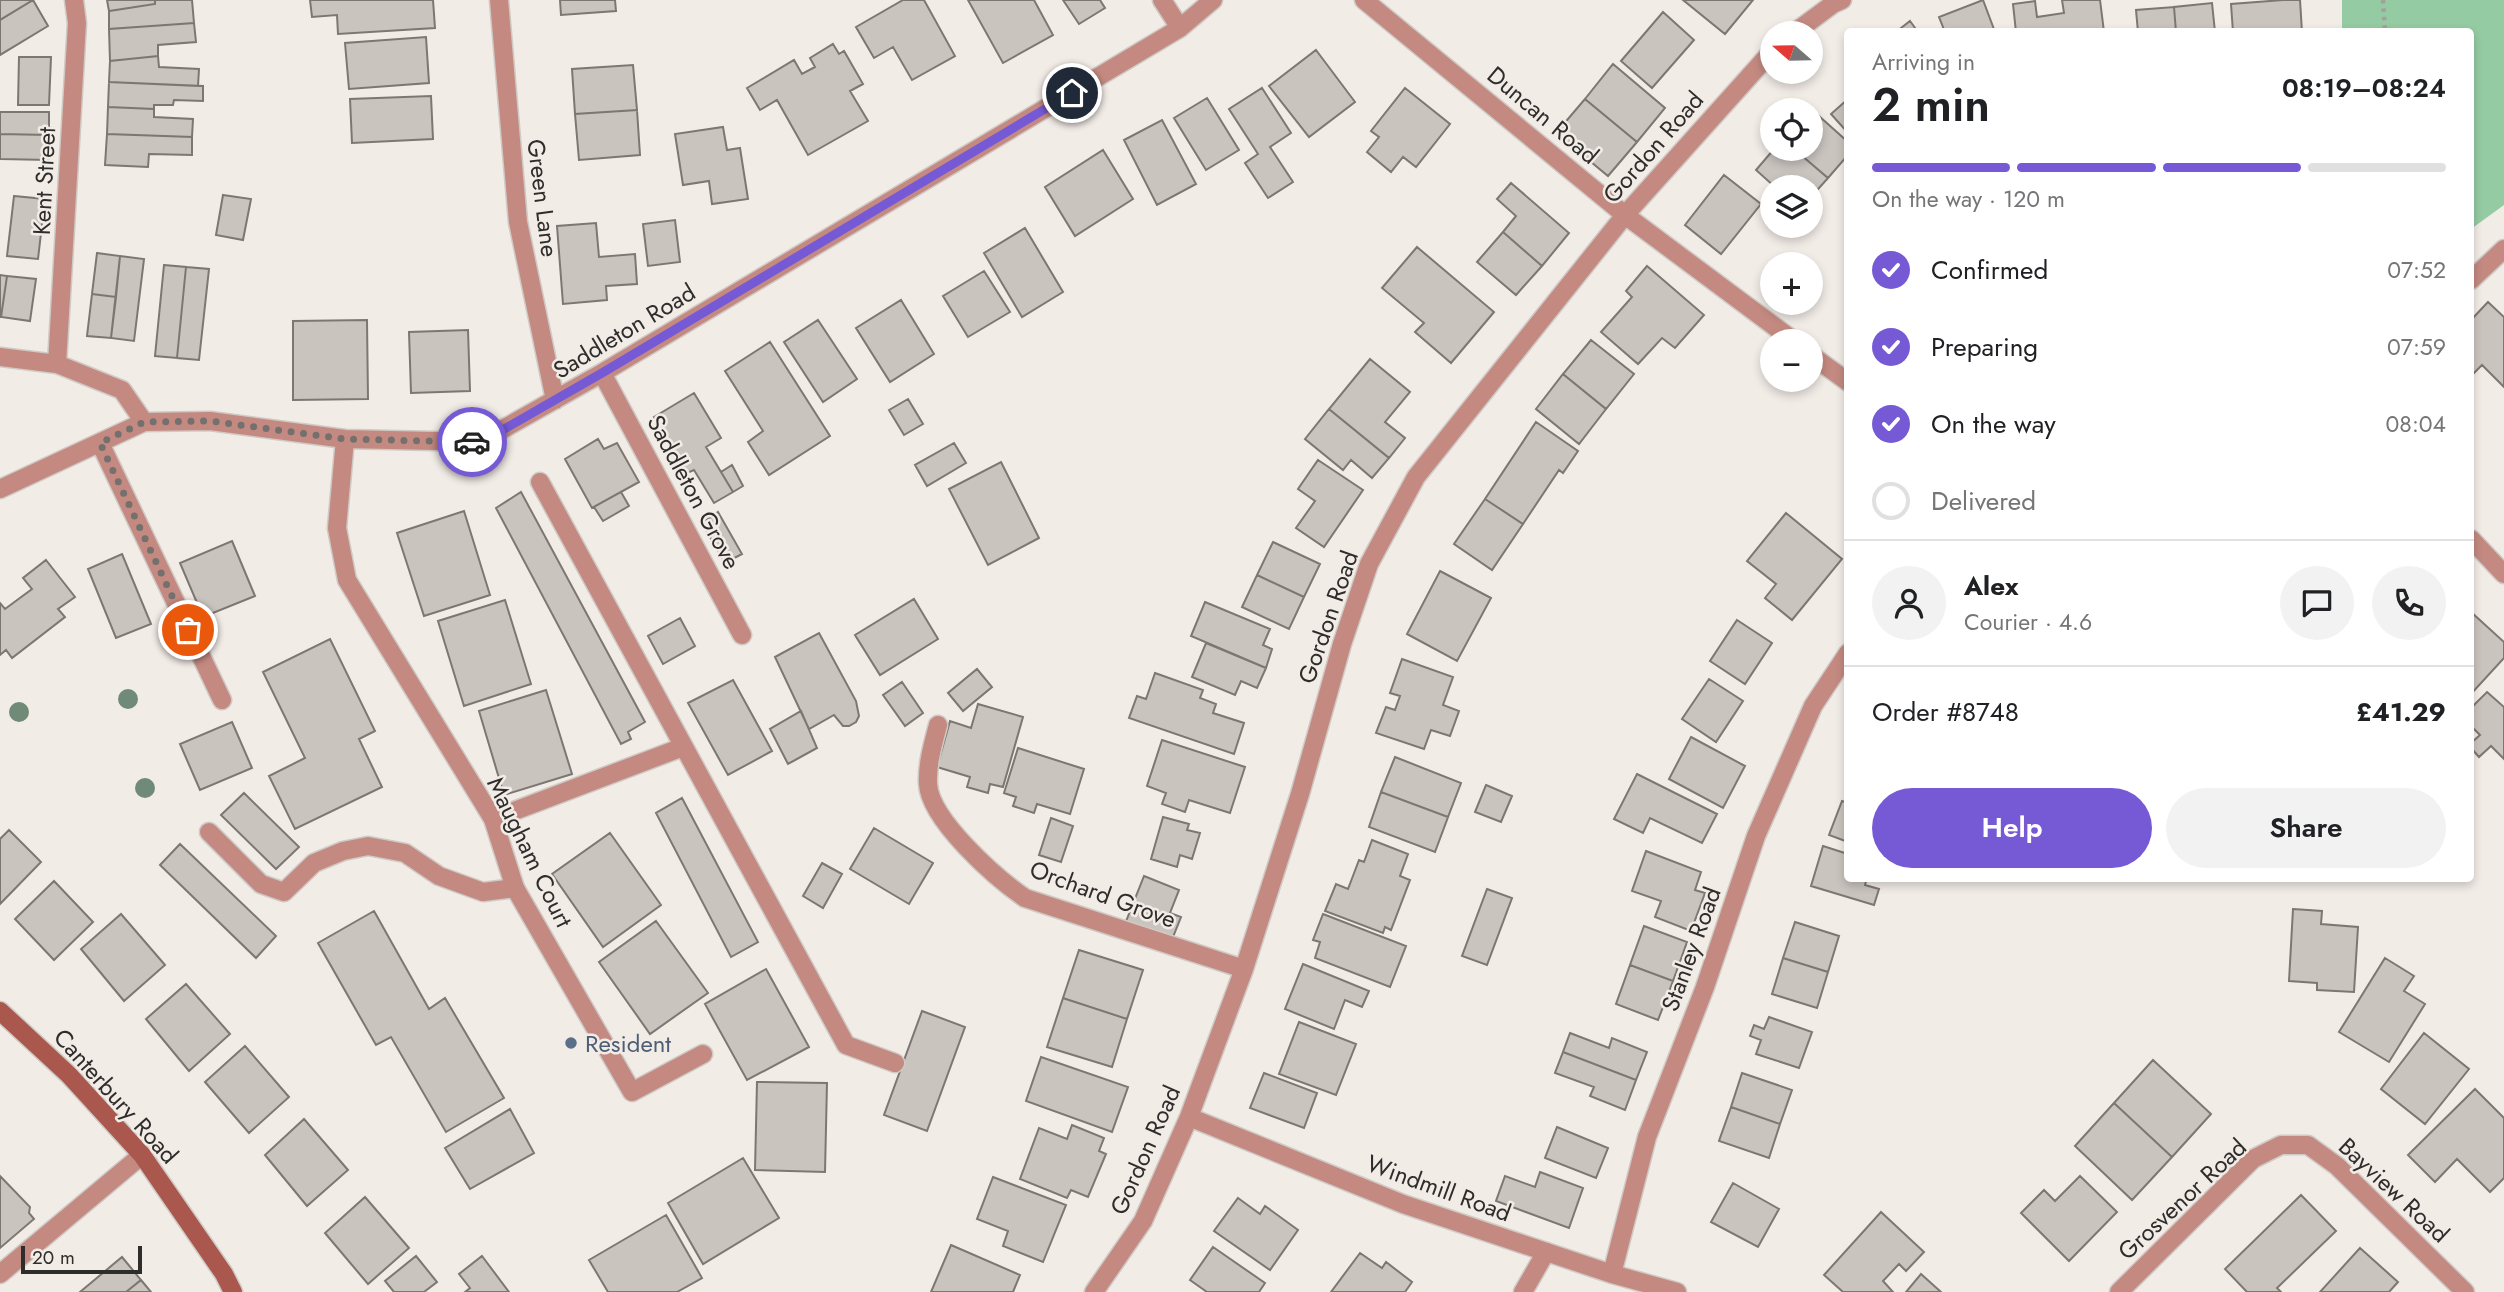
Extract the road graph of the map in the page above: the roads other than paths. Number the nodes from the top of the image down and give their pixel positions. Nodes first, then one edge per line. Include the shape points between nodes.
1 (74, 0) edge
2 (499, 0) edge
3 (1162, 0) edge
4 (1213, 0) edge
5 (1364, 0) edge
6 (1842, 0) edge
7 (1810, 21) edge
8 (1180, 28) junction
9 (1760, 64) edge
10 (1625, 215) junction
11 (2504, 249) edge
12 (2474, 277) edge
13 (1778, 329) edge
14 (0, 357) edge
15 (57, 364) junction
16 (1823, 364) edge
17 (602, 373) junction
18 (1844, 379) edge
19 (555, 400) junction
20 (144, 422) junction
21 (345, 439) junction
22 (100, 443) junction
23 (540, 482) dead end
24 (0, 489) edge
25 (2474, 542) edge
26 (2504, 574) edge
27 (742, 635) dead end
28 (1844, 659) edge
29 (222, 700) dead end
30 (938, 725) dead end
31 (682, 747) junction
32 (493, 819) junction
33 (209, 832) dead end
34 (515, 888) junction
35 (1244, 969) junction
36 (0, 1011) edge
37 (703, 1054) dead end
38 (895, 1063) dead end
39 (1189, 1117) junction
40 (2281, 1145) joint
41 (142, 1155) junction
42 (1546, 1252) junction
43 (0, 1274) edge
44 (1612, 1274) junction
45 (233, 1292) edge
46 (1094, 1292) edge
47 (1523, 1292) edge
48 (1677, 1292) edge
49 (2119, 1292) edge
50 (2465, 1292) edge

1 - 15 street, Kent Street via 77,23
2 - 19 street, Green Lane via 518,222
3 - 8 street
4 - 8 street, Saddleton Road
5 - 10 street, Duncan Road
6 - 7 street
8 - 17 street, Saddleton Road
9 - 10 street, Gordon Road
10 - 13 street, Duncan Road
10 - 35 street, Gordon Road via 1416,477 1369,564
11 - 12 street
14 - 15 street
15 - 20 street via 122,390
16 - 18 street
17 - 19 street, Saddleton Road
17 - 27 street, Saddleton Grove
19 - 21 street, Saddleton Road via 480,443
20 - 21 street, Saddleton Road via 210,421
20 - 22 street, Saddleton Road
21 - 32 street, Maugham Court via 337,528 346,580
22 - 24 street, Saddleton Road
22 - 29 street
23 - 31 street
25 - 26 street
28 - 44 street, Stanley Road via 1813,706 1756,836 1705,987 1647,1136
30 - 35 street, Orchard Grove via 929,764 928,787 934,805 947,825 1003,883 1025,898
31 - 32 street
31 - 38 street via 846,1045
32 - 34 street, Maugham Court
33 - 34 street via 261,884 284,891 314,863 368,846 405,853 439,876 483,892
34 - 37 street, Maugham Court via 632,1092
35 - 39 street, Gordon Road
36 - 41 main road, Canterbury Road via 69,1075
39 - 42 street, Windmill Road via 1403,1204
39 - 46 street, Gordon Road via 1143,1221
40 - 49 street, Grosvenor Road via 2253,1159
40 - 50 street, Bayview Road via 2308,1144 2337,1166
41 - 43 street
41 - 45 main road, Canterbury Road
42 - 44 street, Windmill Road
42 - 47 street
44 - 48 street, Windmill Road

